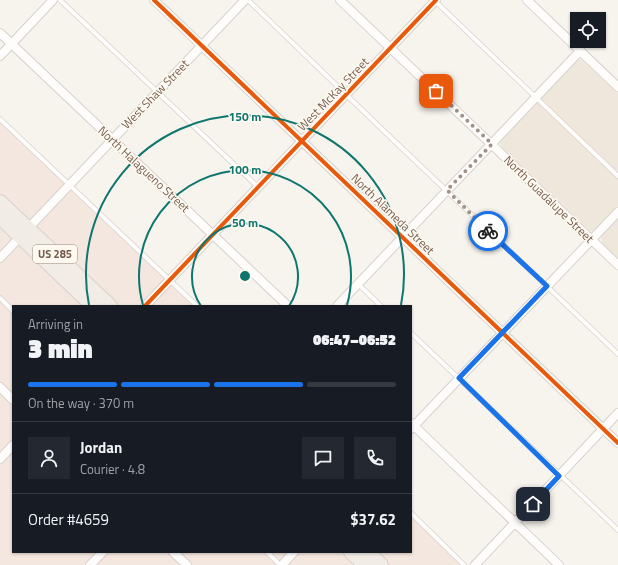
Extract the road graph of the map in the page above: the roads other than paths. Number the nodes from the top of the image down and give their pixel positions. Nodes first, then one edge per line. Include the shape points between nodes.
1 (53, 0) edge
2 (60, 0) edge
3 (154, 0) edge
4 (245, 0) edge
5 (248, 0) edge
6 (340, 0) edge
7 (435, 0) edge
8 (527, 0) edge
9 (0, 33) edge
10 (12, 44) junction
11 (202, 46) junction
12 (391, 48) junction
13 (580, 51) junction
14 (0, 56) edge
15 (618, 87) edge
16 (158, 92) junction
17 (346, 95) junction
18 (535, 97) junction
19 (0, 119) edge
20 (112, 139) junction
21 (303, 141) junction
22 (492, 144) junction
23 (618, 176) edge
24 (70, 185) junction
25 (259, 187) junction
26 (447, 190) junction
27 (0, 202) edge
28 (618, 212) edge
29 (0, 217) edge
30 (24, 232) junction
31 (213, 234) junction
32 (402, 237) junction
33 (592, 240) junction
34 (0, 258) edge
35 (618, 265) edge
36 (170, 280) junction
37 (358, 284) junction
38 (547, 286) junction
39 (0, 298) edge
40 (92, 305) edge
41 (109, 305) edge
42 (146, 305) edge
43 (196, 305) edge
44 (287, 305) edge
45 (338, 305) edge
46 (380, 305) edge
47 (12, 310) edge
48 (502, 333) junction
49 (412, 334) edge
50 (618, 354) edge
51 (459, 378) junction
52 (0, 387) edge
53 (12, 399) edge
54 (618, 413) edge
55 (412, 426) edge
56 (603, 428) junction
57 (618, 442) edge
58 (12, 446) edge
59 (0, 459) edge
60 (559, 476) junction
61 (412, 515) edge
62 (515, 523) junction
63 (618, 530) edge
64 (102, 553) edge
65 (174, 553) edge
66 (268, 553) edge
67 (293, 553) edge
68 (352, 553) edge
69 (369, 553) edge
70 (92, 564) edge
71 (187, 565) edge
72 (281, 565) edge
73 (365, 565) edge
74 (381, 565) edge
75 (464, 565) edge
76 (475, 565) edge
77 (559, 565) edge

1 - 10 street
2 - 16 lane
3 - 11 street, North Alameda Street
4 - 11 street, West Shaw Street
5 - 17 lane
6 - 12 street, North Guadalupe Street
7 - 12 street, West McKay Street
7 - 18 lane
8 - 13 street
9 - 10 street, North Halagueno Street
10 - 14 street
10 - 20 street, North Halagueno Street
11 - 16 street, West Shaw Street
11 - 21 street, North Alameda Street
12 - 17 street, West McKay Street
12 - 22 street, North Guadalupe Street
13 - 15 street
13 - 18 street
16 - 20 street, West Shaw Street
16 - 25 lane
17 - 21 street, West McKay Street
17 - 26 lane
18 - 22 street
18 - 23 lane
19 - 24 lane
20 - 24 street, West Shaw Street
20 - 31 street, North Halagueno Street
21 - 25 street, West McKay Street
21 - 32 street, North Alameda Street
22 - 26 street
22 - 33 street, North Guadalupe Street
24 - 30 street, West Shaw Street
24 - 36 lane
25 - 31 street, West McKay Street
26 - 32 street
26 - 38 lane
27 - 30 highway, US 285
28 - 33 street
29 - 30 highway, US 285
30 - 34 street, West Shaw Street
30 - 40 highway, US 285
30 - 41 highway, US 285
31 - 36 street, West McKay Street
31 - 44 street, North Halagueno Street
32 - 37 street
32 - 48 street, North Alameda Street
33 - 35 street, North Guadalupe Street
33 - 38 street
36 - 42 street, West McKay Street
36 - 43 lane
37 - 45 street
37 - 46 lane
38 - 48 street
38 - 50 lane
39 - 47 lane
48 - 51 street
48 - 56 street, North Alameda Street
49 - 51 lane
51 - 55 street
51 - 60 lane
52 - 53 street
54 - 56 street
55 - 62 street
56 - 57 street, North Alameda Street
56 - 60 street
58 - 59 street
60 - 62 street
60 - 63 lane
61 - 75 lane
62 - 76 street
62 - 77 street
64 - 70 street
65 - 71 street
66 - 72 lane
67 - 72 street
68 - 73 highway
69 - 74 highway

